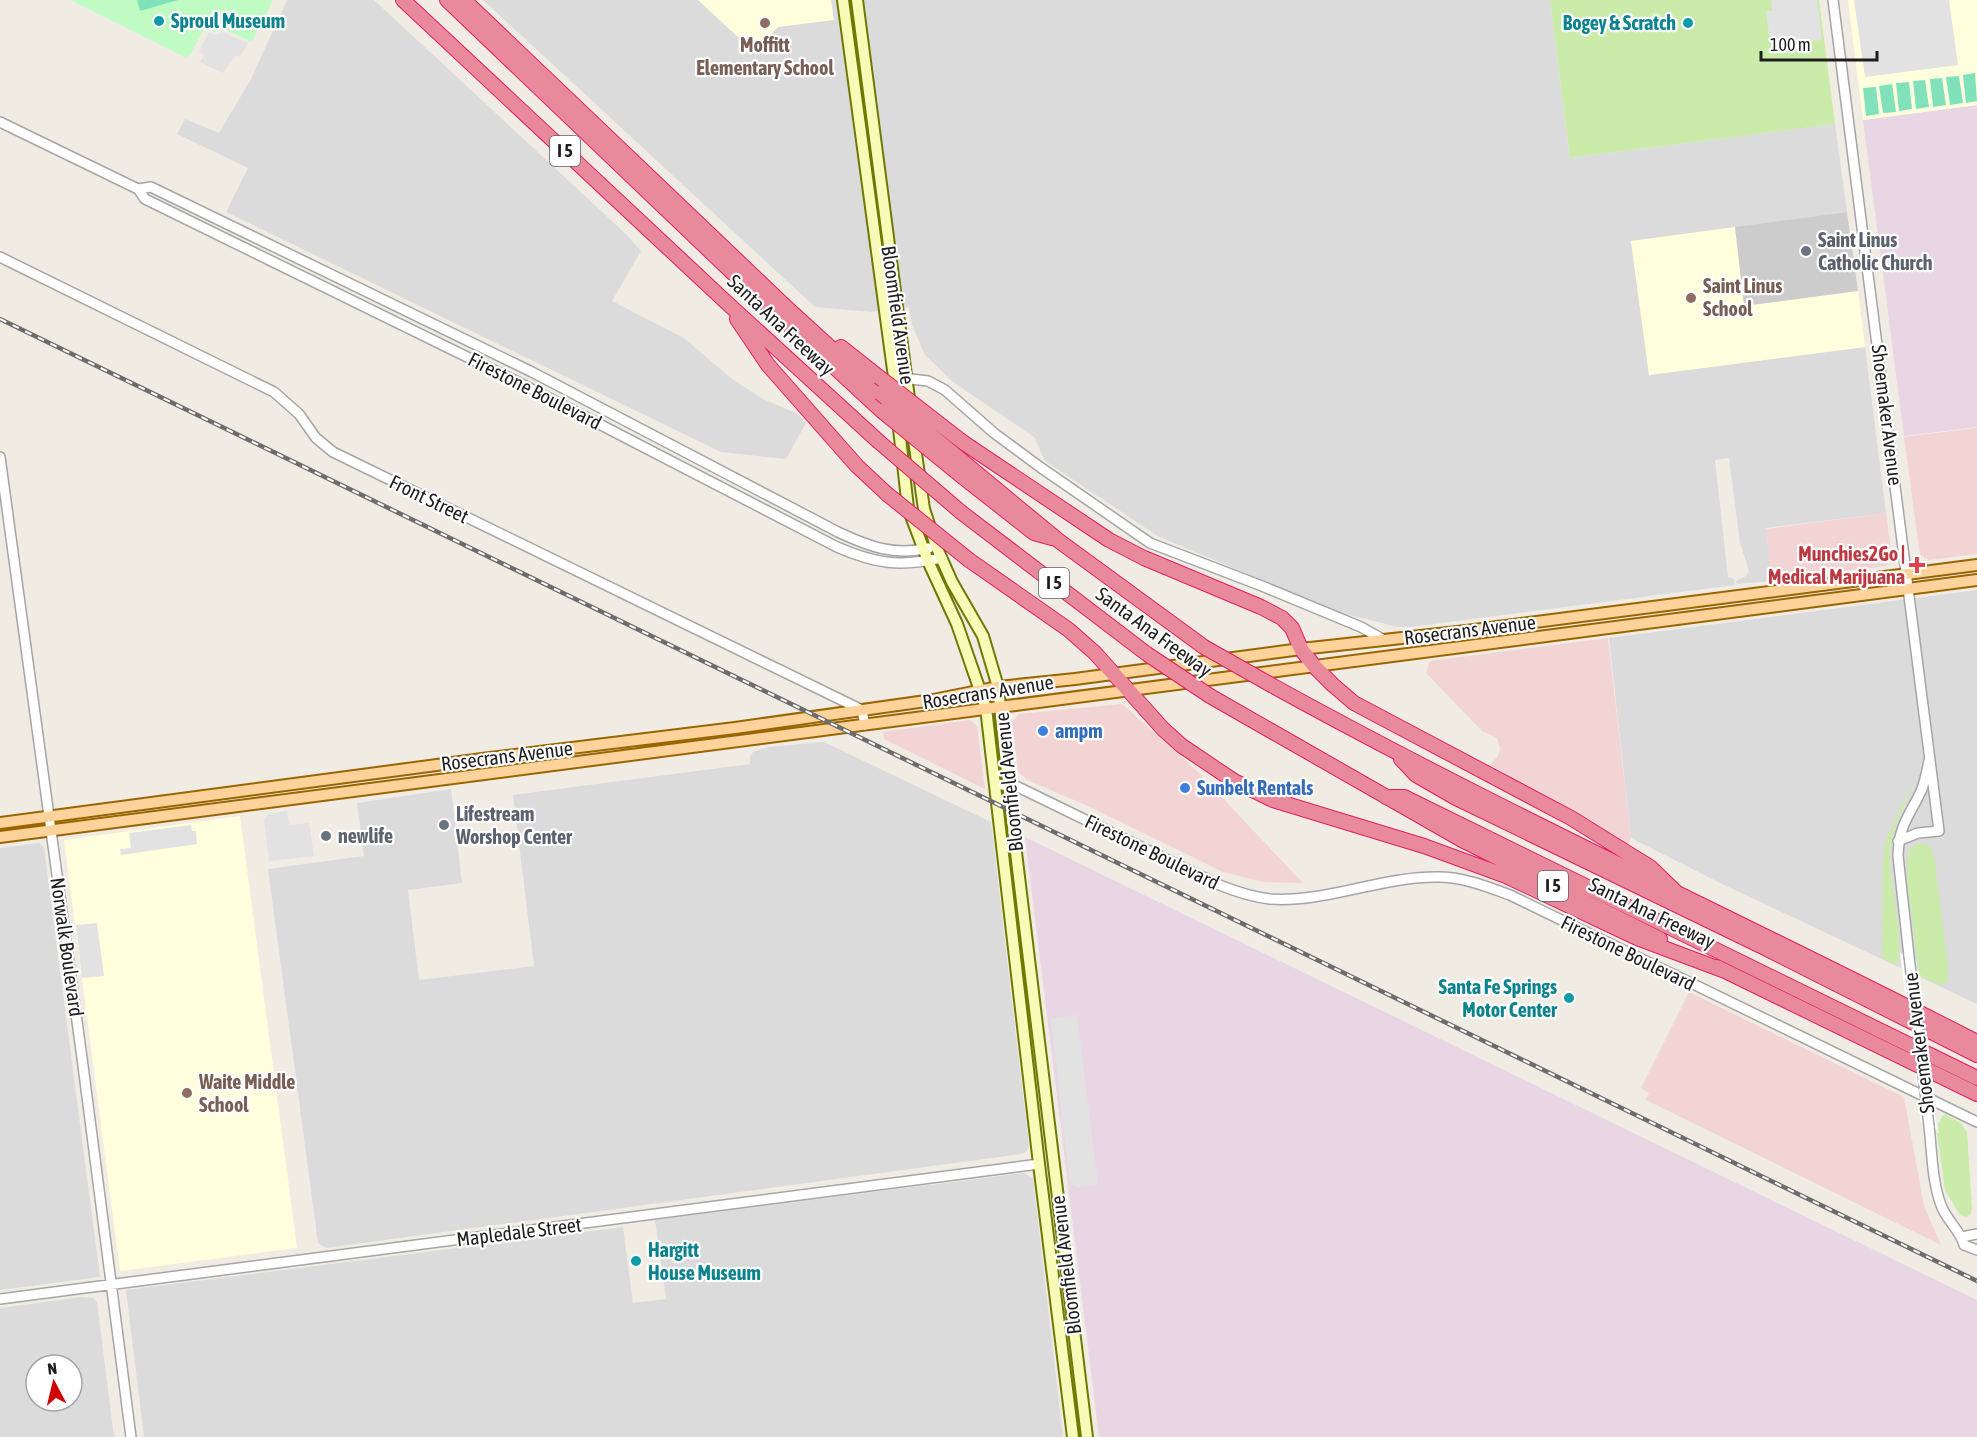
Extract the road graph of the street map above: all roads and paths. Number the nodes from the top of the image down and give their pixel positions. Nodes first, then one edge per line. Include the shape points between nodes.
1 (404, 0) edge
2 (447, 0) edge
3 (464, 0) edge
4 (843, 0) edge
5 (857, 0) edge
6 (1833, 0) edge
7 (0, 122) edge
8 (138, 189) junction
9 (0, 257) edge
10 (726, 302) junction
11 (785, 306) junction
12 (907, 378) junction
13 (894, 379) junction
14 (0, 457) edge
15 (969, 474) junction
16 (936, 546) junction
17 (923, 549) junction
18 (942, 558) junction
19 (928, 561) junction
20 (1977, 565) edge
21 (1907, 574) junction
22 (1977, 580) edge
23 (1909, 589) junction
24 (1568, 617) junction
25 (1532, 622) junction
26 (1492, 627) junction
27 (1570, 633) junction
28 (1535, 638) junction
29 (1384, 640) junction
30 (1495, 643) junction
31 (1301, 649) junction
32 (1315, 667) junction
33 (1113, 674) junction
34 (998, 687) junction
35 (981, 690) junction
36 (1129, 690) junction
37 (1001, 706) junction
38 (986, 708) junction
39 (862, 710) junction
40 (865, 725) junction
41 (1396, 753) junction
42 (1930, 756) junction
43 (995, 784) junction
44 (1009, 785) junction
45 (1384, 797) junction
46 (48, 816) junction
47 (0, 823) edge
48 (51, 831) junction
49 (0, 837) edge
50 (1898, 841) junction
51 (1676, 892) junction
52 (1725, 971) junction
53 (1977, 1042) edge
54 (1977, 1054) edge
55 (1977, 1078) edge
56 (1977, 1094) edge
57 (1977, 1122) edge
58 (1052, 1153) junction
59 (1039, 1164) junction
60 (1055, 1176) junction
61 (1044, 1204) junction
62 (1060, 1212) junction
63 (1047, 1224) junction
64 (1977, 1234) edge
65 (1962, 1237) junction
66 (1977, 1251) edge
67 (111, 1285) junction
68 (0, 1299) edge
69 (131, 1437) edge
70 (1073, 1437) edge
71 (1087, 1437) edge

1 - 10 highway, Santa Ana Freeway / I 5
2 - 15 highway, bridge via 882,411
3 - 11 highway, Santa Ana Freeway / I 5
4 - 13 main road, Bloomfield Avenue
5 - 12 main road, Bloomfield Avenue
6 - 21 street, Shoemaker Avenue
7 - 8 street, Firestone Boulevard
8 - 17 street, Firestone Boulevard via 151,187 531,372 846,536 879,549
8 - 19 street, Firestone Boulevard via 145,199 516,381 837,547 878,562
9 - 39 street, Front Street via 274,392 333,452
10 - 33 highway, bridge via 768,365 857,466 969,560 1070,630
10 - 45 highway, Santa Ana Freeway / I 5, bridge via 962,513 1147,654 1210,696
11 - 15 highway, Santa Ana Freeway / I 5, bridge
11 - 31 highway, bridge via 964,443 1109,540 1282,618 1292,628
12 - 13 street
12 - 16 main road, Bloomfield Avenue via 916,466
12 - 29 street via 928,381 945,390 1040,468 1150,543 1361,627
13 - 17 main road, Bloomfield Avenue via 908,508
14 - 46 street, Norwalk Boulevard
15 - 41 highway, Santa Ana Freeway / I 5, bridge via 1204,647
16 - 17 street, Firestone Boulevard
16 - 18 main road, Bloomfield Avenue
17 - 19 main road, Bloomfield Avenue
18 - 19 street, Firestone Boulevard
18 - 34 main road, Bloomfield Avenue via 983,636
19 - 35 main road, Bloomfield Avenue
20 - 21 main road, Rosecrans Avenue
21 - 23 street, Shoemaker Avenue
21 - 24 main road, Rosecrans Avenue
22 - 23 main road, Rosecrans Avenue
23 - 27 main road, Rosecrans Avenue
23 - 42 street, Shoemaker Avenue
24 - 25 main road, Rosecrans Avenue
24 - 27 main road
25 - 26 main road, Rosecrans Avenue
25 - 28 main road
26 - 29 main road, Rosecrans Avenue
26 - 30 main road
27 - 28 main road, Rosecrans Avenue
28 - 30 main road, Rosecrans Avenue
29 - 31 main road, Rosecrans Avenue
30 - 32 main road, Rosecrans Avenue
31 - 32 highway
31 - 33 main road, Rosecrans Avenue
32 - 36 main road, Rosecrans Avenue
32 - 51 highway via 1354,703 1571,819 1650,867
33 - 34 main road, Rosecrans Avenue
33 - 36 highway
34 - 35 main road, Rosecrans Avenue
34 - 37 main road, Bloomfield Avenue
35 - 38 main road, Bloomfield Avenue
35 - 39 main road, Rosecrans Avenue
36 - 37 main road, Rosecrans Avenue
36 - 52 highway via 1182,746 1234,781 1273,800 1424,846 1506,876 1637,938
37 - 38 main road, Rosecrans Avenue
37 - 44 main road, Bloomfield Avenue
38 - 40 main road, Rosecrans Avenue
38 - 43 main road, Bloomfield Avenue
39 - 40 street
39 - 46 main road, Rosecrans Avenue
40 - 48 main road, Rosecrans Avenue
41 - 51 highway, Santa Ana Freeway / I 5
41 - 54 highway via 1416,775 1456,798
42 - 50 street via 1922,788
42 - 50 street, Shoemaker Avenue via 1940,831 1918,833
43 - 44 street, Firestone Boulevard
43 - 59 main road, Bloomfield Avenue
44 - 57 street, Firestone Boulevard via 1217,884 1249,895 1300,898 1411,878 1442,877 1510,895
44 - 58 main road, Bloomfield Avenue
45 - 52 highway, Santa Ana Freeway / I 5
45 - 55 highway via 1404,797
46 - 47 main road, Rosecrans Avenue
46 - 48 street, Norwalk Boulevard
48 - 49 main road, Rosecrans Avenue
48 - 67 street, Norwalk Boulevard
50 - 65 street, Shoemaker Avenue, bridge via 1940,1203
51 - 53 highway, Santa Ana Freeway / I 5
52 - 56 highway, Santa Ana Freeway / I 5
58 - 59 main road
58 - 60 main road, Bloomfield Avenue
59 - 60 main road
59 - 61 main road, Bloomfield Avenue
59 - 67 street, Mapledale Street
60 - 62 main road, Bloomfield Avenue
61 - 62 main road
61 - 63 main road, Bloomfield Avenue
62 - 63 main road
62 - 71 main road, Bloomfield Avenue
63 - 70 main road, Bloomfield Avenue
64 - 65 street
65 - 66 street, Shoemaker Avenue via 1964,1245
67 - 68 street, Mapledale Street
67 - 69 street, Norwalk Boulevard

